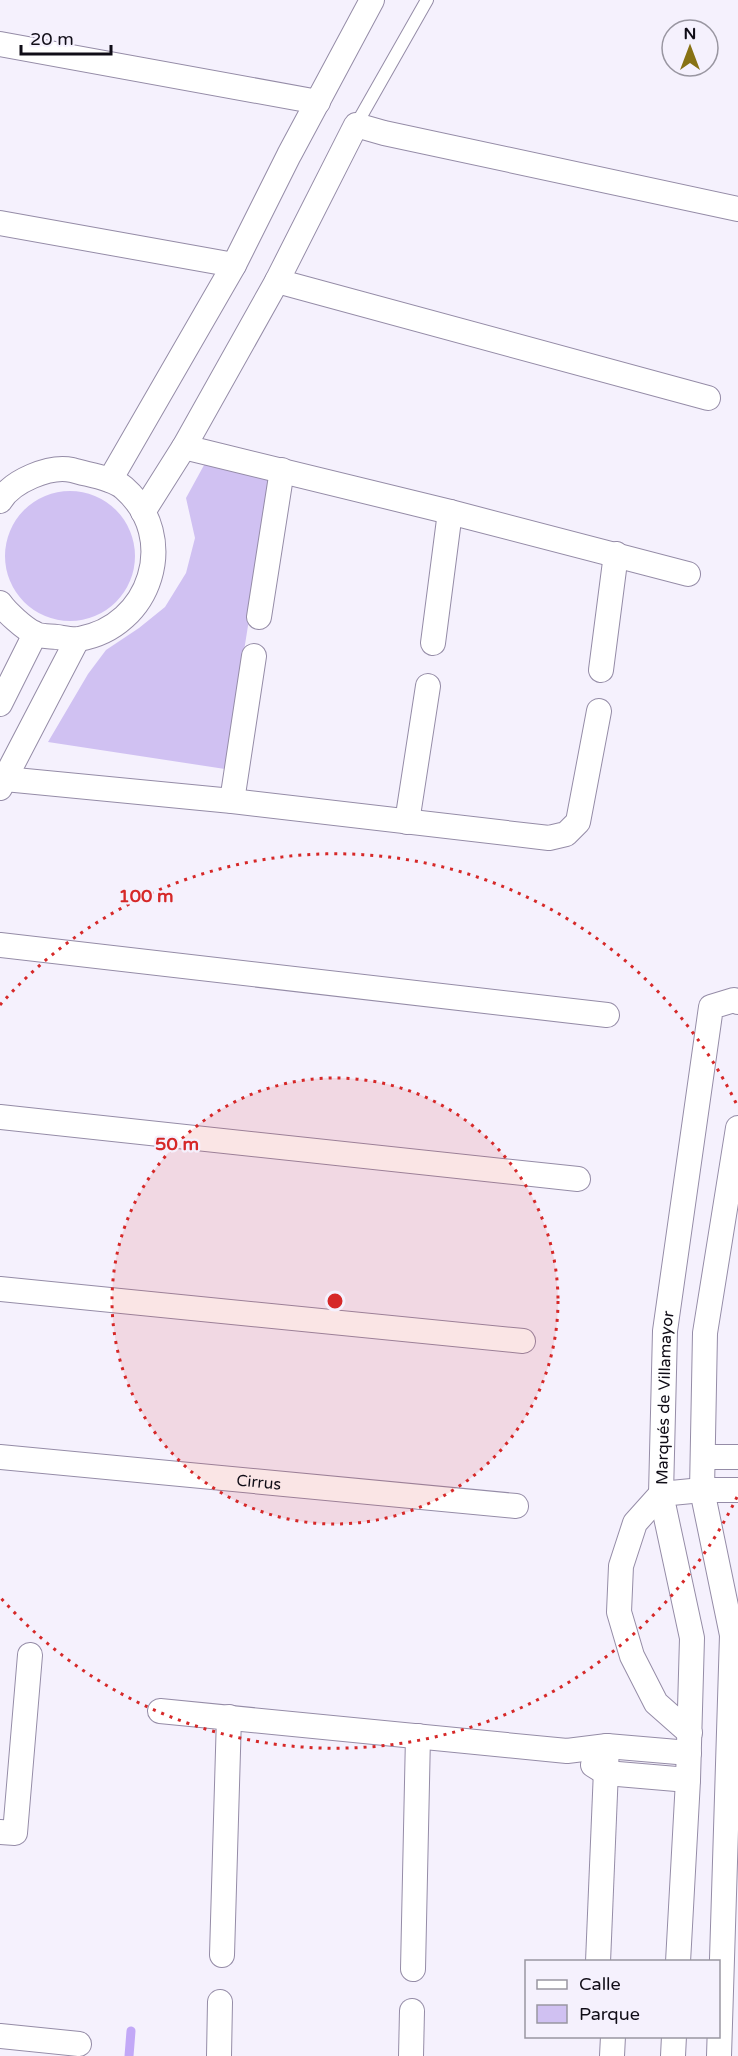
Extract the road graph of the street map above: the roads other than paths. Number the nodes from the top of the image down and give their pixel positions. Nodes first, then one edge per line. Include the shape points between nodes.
1 (372, 0) edge
2 (427, 0) edge
3 (0, 44) edge
4 (318, 102) junction
5 (356, 125) junction
6 (738, 209) edge
7 (0, 223) edge
8 (234, 265) junction
9 (277, 281) junction
10 (708, 398) dead end
11 (184, 447) junction
12 (282, 470) junction
13 (110, 480) junction
14 (0, 501) edge
15 (450, 512) junction
16 (143, 513) junction
17 (616, 554) junction
18 (688, 574) dead end
19 (0, 603) edge
20 (260, 617) dead end
21 (35, 634) junction
22 (77, 640) junction
23 (433, 643) dead end
24 (254, 656) dead end
25 (601, 670) dead end
26 (428, 686) dead end
27 (0, 704) edge
28 (598, 711) dead end
29 (3, 784) edge
30 (232, 801) junction
31 (407, 822) junction
32 (0, 945) edge
33 (738, 1002) edge
34 (607, 1015) dead end
35 (0, 1117) edge
36 (738, 1128) edge
37 (578, 1179) dead end
38 (0, 1289) edge
39 (523, 1341) dead end
40 (0, 1457) edge
41 (703, 1457) junction
42 (738, 1457) edge
43 (702, 1490) junction
44 (738, 1490) edge
45 (661, 1494) junction
46 (516, 1506) dead end
47 (30, 1655) dead end
48 (160, 1710) dead end
49 (229, 1717) junction
50 (418, 1736) junction
51 (690, 1743) junction
52 (607, 1746) junction
53 (567, 1750) junction
54 (606, 1773) junction
55 (688, 1780) junction
56 (0, 1832) edge
57 (732, 1892) edge
58 (731, 1927) edge
59 (222, 1955) dead end
60 (598, 1960) edge
61 (678, 1960) edge
62 (413, 1969) dead end
63 (220, 2002) dead end
64 (412, 2011) dead end
65 (0, 2036) edge
66 (613, 2038) edge
67 (674, 2038) edge
68 (79, 2044) dead end
69 (219, 2056) edge
70 (411, 2056) edge
71 (612, 2056) edge
72 (673, 2056) edge
73 (719, 2056) edge

1 - 4 street
2 - 5 lane
3 - 4 street
4 - 8 street
5 - 6 street
5 - 9 street
7 - 8 street
8 - 13 street
9 - 10 street
9 - 11 street
11 - 12 street
11 - 16 street
12 - 15 street
12 - 20 street
13 - 14 street via 63,468 30,476
13 - 16 street via 123,488
15 - 17 street
15 - 23 street
16 - 22 street via 152,535 154,559 149,583 138,604 121,621 100,634
17 - 18 street
17 - 25 street
19 - 21 street
21 - 22 street
21 - 27 street
22 - 29 street
24 - 30 street
26 - 31 street
28 - 31 street via 578,822 566,834 549,838
29 - 30 street
30 - 31 street
32 - 34 street
33 - 45 street, Marqués de Villamayor via 711,1007 665,1331
35 - 37 street
36 - 41 street via 705,1333
38 - 39 street
40 - 46 street, Cirrus
41 - 42 street
41 - 43 street
43 - 44 street
43 - 45 street
43 - 57 street via 732,1635
45 - 51 street, Marqués de Villamayor via 692,1638
45 - 51 street via 635,1523 621,1566 620,1612 632,1656 656,1703
47 - 56 street via 15,1833
48 - 49 street
49 - 50 street
49 - 59 street
50 - 53 street
50 - 62 street
51 - 52 street
51 - 55 street, Marqués de Villamayor
52 - 53 street
52 - 54 street
53 - 54 street
54 - 55 street
54 - 60 street
55 - 61 street, Marqués de Villamayor
57 - 58 street
58 - 73 street
63 - 69 street
64 - 70 street
65 - 68 street
66 - 71 street
67 - 72 street

